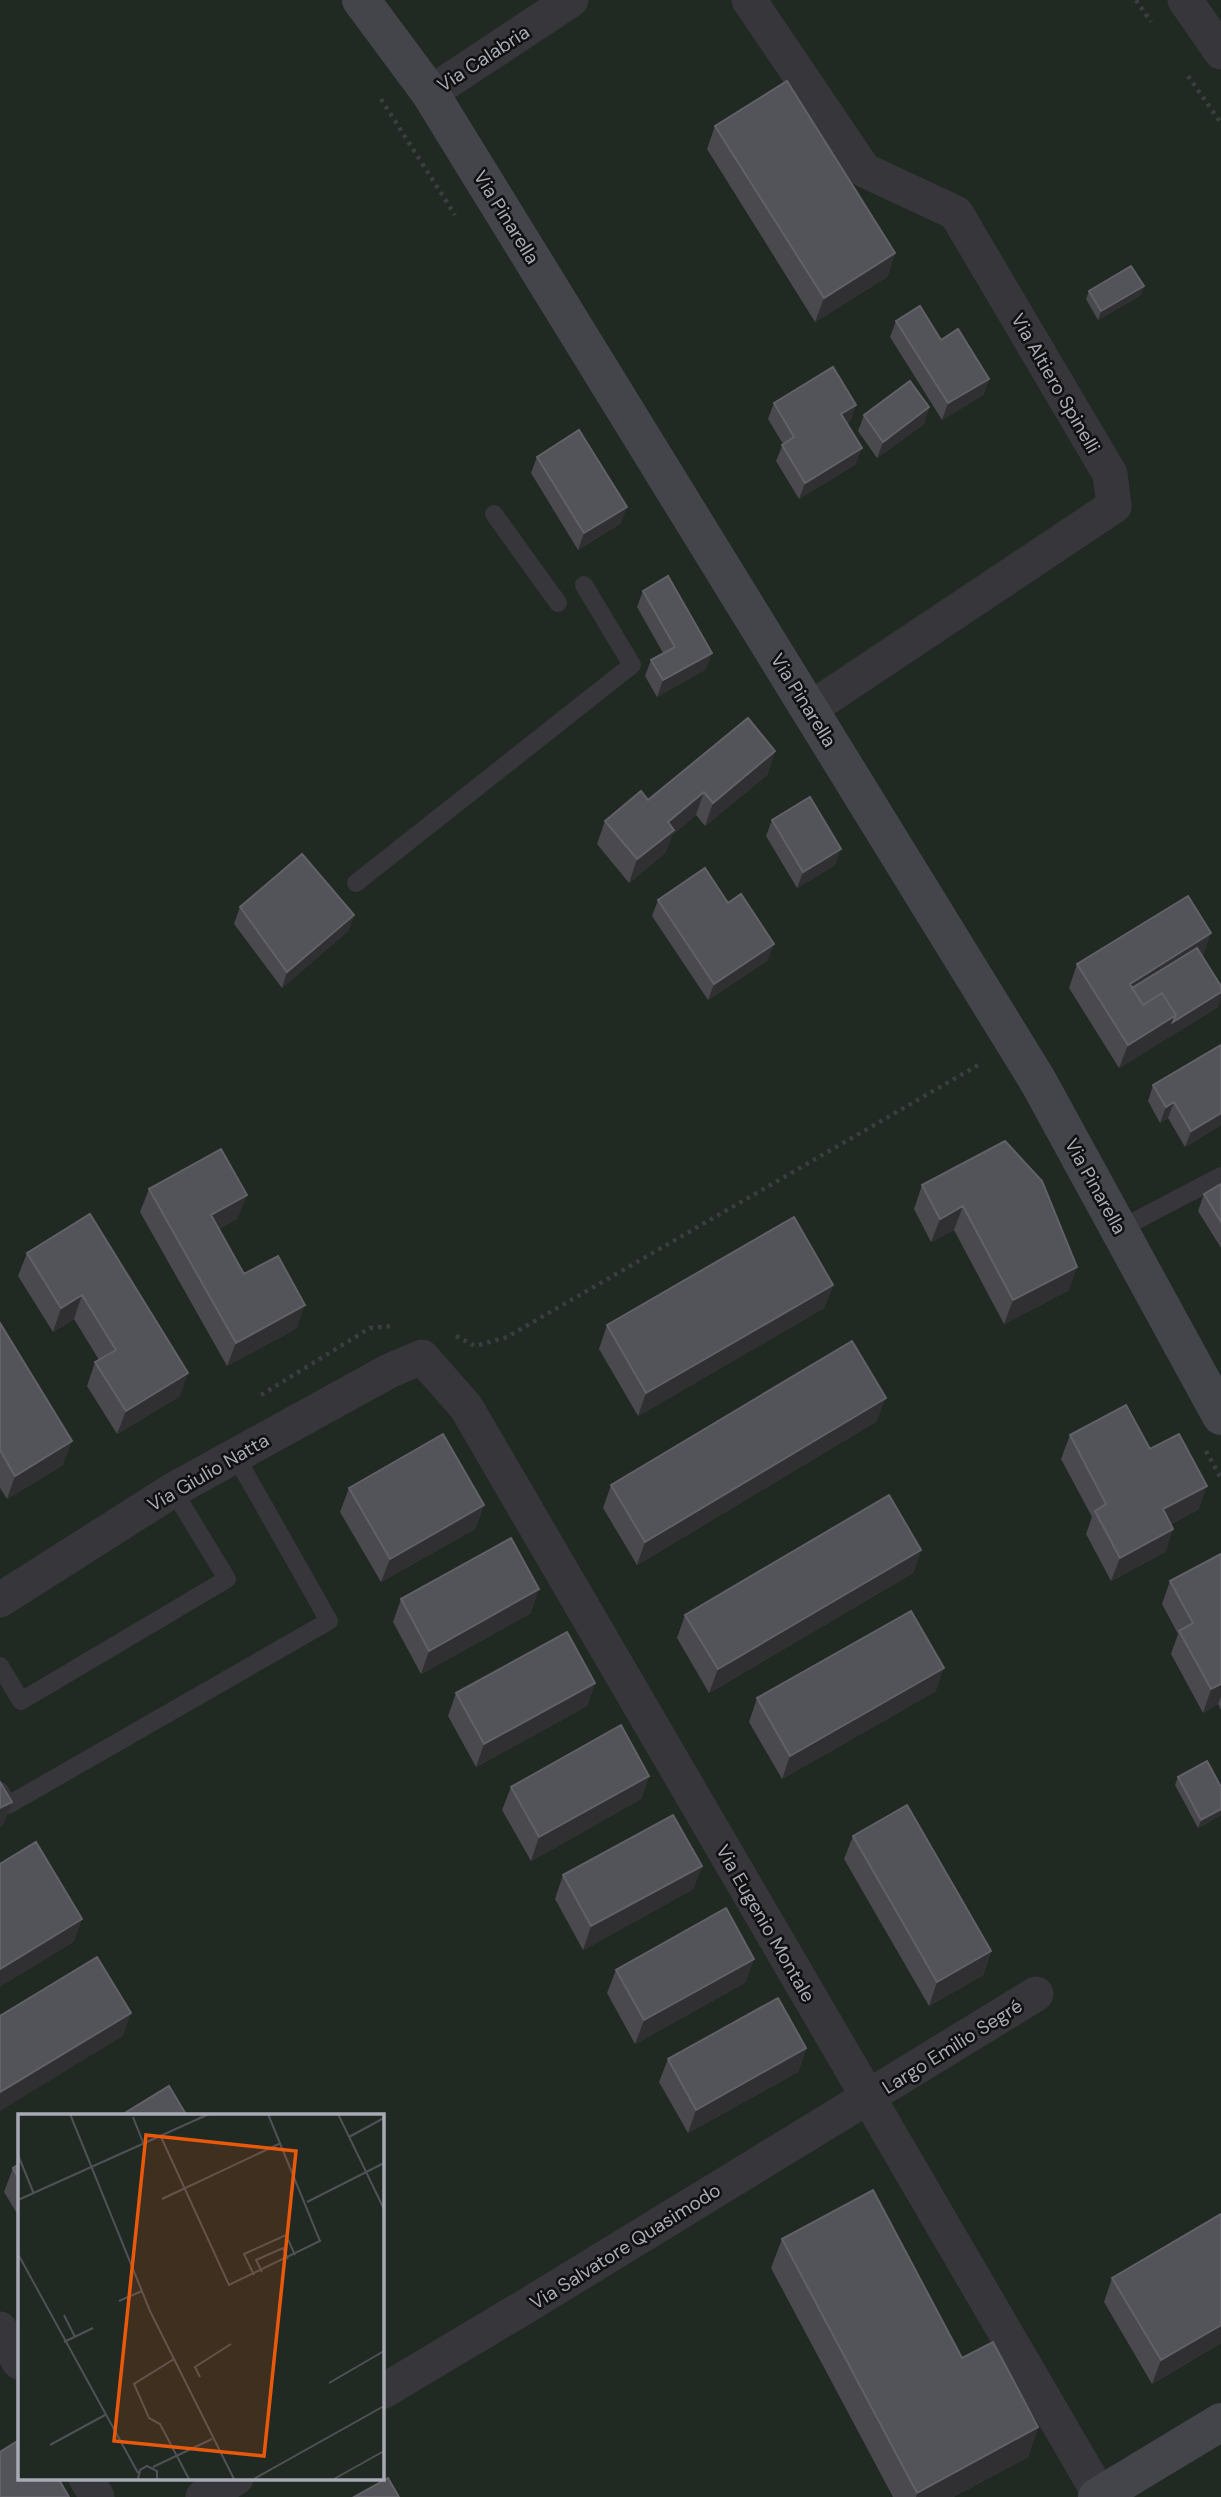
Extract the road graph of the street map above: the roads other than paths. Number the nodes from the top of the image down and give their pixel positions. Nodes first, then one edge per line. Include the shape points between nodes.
1 (361, 0) edge
2 (571, 0) edge
3 (749, 0) edge
4 (1185, 0) edge
5 (1221, 52) edge
6 (430, 93) junction
7 (494, 514) dead end
8 (584, 585) dead end
9 (558, 603) dead end
10 (810, 709) junction
11 (356, 883) dead end
12 (1221, 1176) edge
13 (1119, 1229) junction
14 (422, 1357) joint
15 (1221, 1416) edge
16 (235, 1455) junction
17 (173, 1490) junction
18 (0, 1600) edge
19 (0, 1666) edge
20 (0, 1791) edge
21 (1036, 1994) dead end
22 (868, 2098) junction
23 (0, 2329) edge
24 (18, 2360) edge
25 (383, 2391) edge
26 (1221, 2422) edge
27 (87, 2480) edge
28 (233, 2480) edge
29 (1099, 2496) edge
30 (97, 2497) edge
31 (203, 2497) edge

1 - 6 street, Via Pinarella
2 - 6 street, Via Calabria
3 - 10 street, Via Altiero Spinelli via 864,170 956,213 1110,474 1114,506
4 - 5 street
6 - 10 street, Via Pinarella
7 - 9 lane
8 - 11 lane via 632,665
10 - 13 street, Via Pinarella via 1016,1043
12 - 13 lane
13 - 15 street, Via Pinarella
14 - 16 street, Via Giulio Natta
14 - 22 street, Via Eugenio Montale via 466,1407
16 - 17 street, Via Giulio Natta
16 - 20 lane via 329,1621 8,1805
17 - 18 street, Via Giulio Natta
17 - 19 lane via 227,1579 21,1701
21 - 22 street, Largo Emilio Segré
22 - 25 street, Via Salvatore Quasimodo
22 - 29 street, Via Eugenio Montale
23 - 24 street
26 - 29 street
27 - 30 street
28 - 31 street

